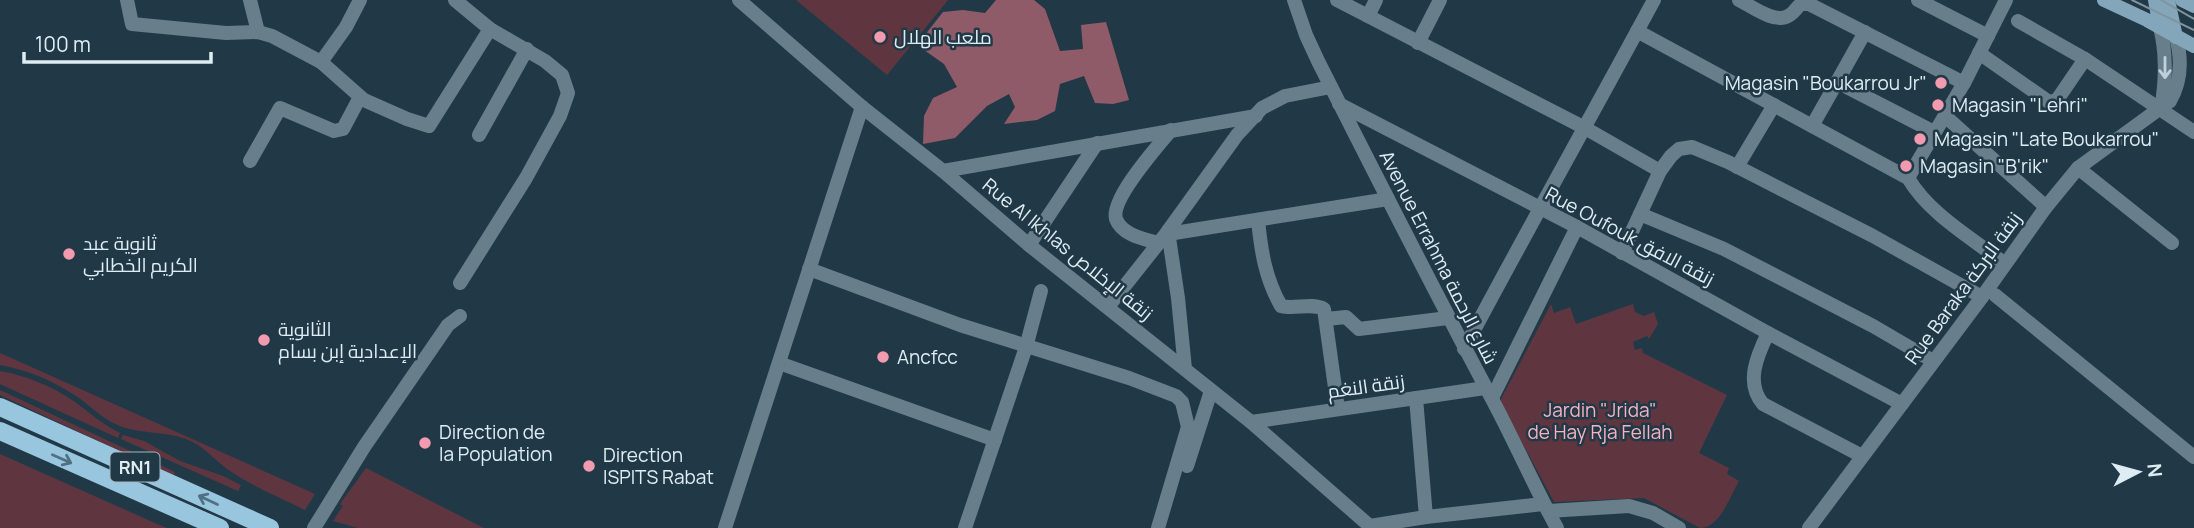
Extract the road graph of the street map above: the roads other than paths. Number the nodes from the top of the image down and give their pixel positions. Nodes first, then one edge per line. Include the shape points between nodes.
1 (127, 0) edge
2 (250, 0) edge
3 (360, 0) edge
4 (455, 0) edge
5 (739, 0) edge
6 (1294, 0) edge
7 (1337, 0) edge
8 (1376, 0) edge
9 (1440, 0) edge
10 (1654, 0) edge
11 (1739, 0) edge
12 (1918, 0) edge
13 (2006, 0) edge
14 (2104, 0) edge
15 (2155, 0) edge
16 (2168, 0) edge
17 (2182, 0) edge
18 (1826, 5) edge
19 (2194, 6) edge
20 (1368, 16) junction
21 (2018, 21) dead end
22 (2160, 27) junction
23 (490, 29) junction
24 (1637, 31) junction
25 (258, 32) junction
26 (1865, 32) junction
27 (1988, 36) junction
28 (2176, 37) junction
29 (1418, 43) junction
30 (2194, 46) edge
31 (527, 49) junction
32 (1979, 53) junction
33 (2085, 59) junction
34 (321, 62) junction
35 (1837, 82) junction
36 (1964, 83) junction
37 (1331, 87) junction
38 (360, 97) junction
39 (1339, 104) junction
40 (1774, 105) junction
41 (862, 107) junction
42 (2161, 109) junction
43 (1256, 116) junction
44 (1945, 116) junction
45 (1812, 126) junction
46 (1585, 128) junction
47 (1171, 130) junction
48 (1934, 132) junction
49 (2194, 132) edge
50 (479, 135) dead end
51 (1097, 143) junction
52 (250, 161) dead end
53 (1737, 167) junction
54 (2078, 168) junction
55 (943, 171) junction
56 (1660, 171) junction
57 (1908, 178) junction
58 (1388, 200) junction
59 (2046, 207) junction
60 (1538, 209) junction
61 (1640, 214) junction
62 (1258, 220) junction
63 (1577, 228) junction
64 (1165, 236) junction
65 (2172, 243) dead end
66 (1029, 245) junction
67 (1622, 253) junction
68 (2005, 264) junction
69 (809, 269) junction
70 (460, 283) dead end
71 (1041, 291) dead end
72 (1988, 296) junction
73 (1108, 307) junction
74 (460, 316) dead end
75 (1448, 318) junction
76 (1326, 319) junction
77 (1768, 333) junction
78 (1026, 347) junction
79 (1464, 349) junction
80 (1933, 361) junction
81 (779, 363) junction
82 (1185, 369) junction
83 (1211, 391) junction
84 (1488, 393) junction
85 (1416, 398) junction
86 (1902, 404) junction
87 (0, 407) edge
88 (1338, 410) junction
89 (1251, 422) junction
90 (0, 431) edge
91 (995, 440) junction
92 (1862, 456) junction
93 (2194, 457) edge
94 (1545, 507) junction
95 (1426, 517) junction
96 (1371, 527) edge
97 (219, 528) edge
98 (270, 528) edge
99 (314, 528) edge
100 (725, 528) edge
101 (965, 528) edge
102 (1158, 528) edge
103 (1166, 528) edge
104 (1557, 528) edge
105 (1679, 528) edge
106 (1809, 528) edge

1 - 25 street via 132,24
2 - 25 street
3 - 34 street
4 - 23 street
5 - 41 street, Rue Al Ikhlas زنقة الإخلاص
6 - 37 street, Avenue Errahma شارع الرحمة
7 - 20 street
8 - 20 street
9 - 29 street
10 - 24 street
11 - 18 street via 1779,18 1790,16 1804,3
12 - 27 street
13 - 27 street
14 - 22 main road
15 - 22 main road
16 - 28 main road
17 - 19 main road
18 - 26 street
20 - 29 street
21 - 33 street
22 - 28 main road
22 -> 42 street via 2165,62
23 - 31 street
23 - 38 street via 429,126
24 - 40 street
24 - 46 street
25 - 34 street
26 - 35 street
26 - 36 street
27 - 32 street
28 - 30 main road
28 - 42 street, Rue Baraka زنقة البركة via 2180,67 2173,96
29 - 46 street
31 - 50 street
31 - 70 street via 562,75 568,93 526,178
32 - 33 street via 2049,102 2057,100
32 - 36 street
33 - 42 street
34 - 38 street
35 - 45 street
35 - 48 street
36 - 44 street
37 - 39 street, Avenue Errahma شارع الرحمة
37 - 43 street via 1284,96
38 - 52 street via 340,131 280,107
39 - 58 street, Avenue Errahma شارع الرحمة
39 - 60 street, Rue Oufouk زنقة الافق
40 - 45 street
40 - 53 street
41 - 55 street, Rue Al Ikhlas زنقة الإخلاص
41 - 69 street
42 - 49 street
42 - 54 street, Rue Baraka زنقة البركة
43 - 47 street
43 - 64 street via 1237,135
44 - 48 street
44 - 59 street
45 - 57 street
46 - 56 street
46 - 60 street
47 - 51 street
47 - 64 street via 1131,182 1117,205 1116,218 1137,236
48 - 57 street
51 - 55 street
51 - 66 street
53 - 56 street via 1686,147 1671,156
53 - 72 street
54 - 59 street, Rue Baraka زنقة البركة
54 - 65 street
55 - 66 street, Rue Al Ikhlas زنقة الإخلاص
56 - 61 street
57 - 68 street via 1934,209
58 - 62 street
58 - 75 street, Avenue Errahma شارع الرحمة
59 - 68 street, Rue Baraka زنقة البركة
60 - 63 street, Rue Oufouk زنقة الافق
60 - 79 street
61 - 67 street
61 - 80 street via 1724,249
62 - 64 street
62 - 76 street via 1268,281 1280,306 1322,307
63 - 67 street, Rue Oufouk زنقة الافق
63 - 84 street
64 - 73 street
64 - 82 street
66 - 73 street, Rue Al Ikhlas زنقة الإخلاص
67 - 77 street, Rue Oufouk زنقة الافق
68 - 72 street, Rue Baraka زنقة البركة
69 - 78 street
69 - 81 street
71 - 78 street
72 - 80 street, Rue Baraka زنقة البركة
72 - 93 street
73 - 82 street, Rue Al Ikhlas زنقة الإخلاص
74 - 99 street via 448,325
75 - 76 street via 1362,328 1346,317
75 - 79 street, Avenue Errahma شارع الرحمة
76 - 88 street
77 - 86 street, Rue Oufouk زنقة الافق
77 - 92 street via 1753,374 1758,398
78 - 91 street
78 - 102 street via 1129,378 1182,402 1188,427
79 - 84 street, Avenue Errahma شارع الرحمة
80 - 86 street, Rue Baraka زنقة البركة
81 - 91 street
81 - 100 street
82 - 83 street, Rue Al Ikhlas زنقة الإخلاص
83 - 89 street, Rue Al Ikhlas زنقة الإخلاص
83 - 103 street
84 - 85 street, زنقة النغم
84 - 94 street, Avenue Errahma شارع الرحمة
85 - 88 street, زنقة النغم
85 - 95 street
86 - 92 street, Rue Baraka زنقة البركة
98 -> 87 main road, RN1
88 - 89 street, زنقة النغم
89 - 96 street, Rue Al Ikhlas زنقة الإخلاص
90 -> 97 main road, RN1
91 - 101 street
92 - 106 street, Rue Baraka زنقة البركة
94 - 95 street
94 - 104 street, Avenue Errahma شارع الرحمة
94 - 105 street via 1642,508
95 - 96 street

